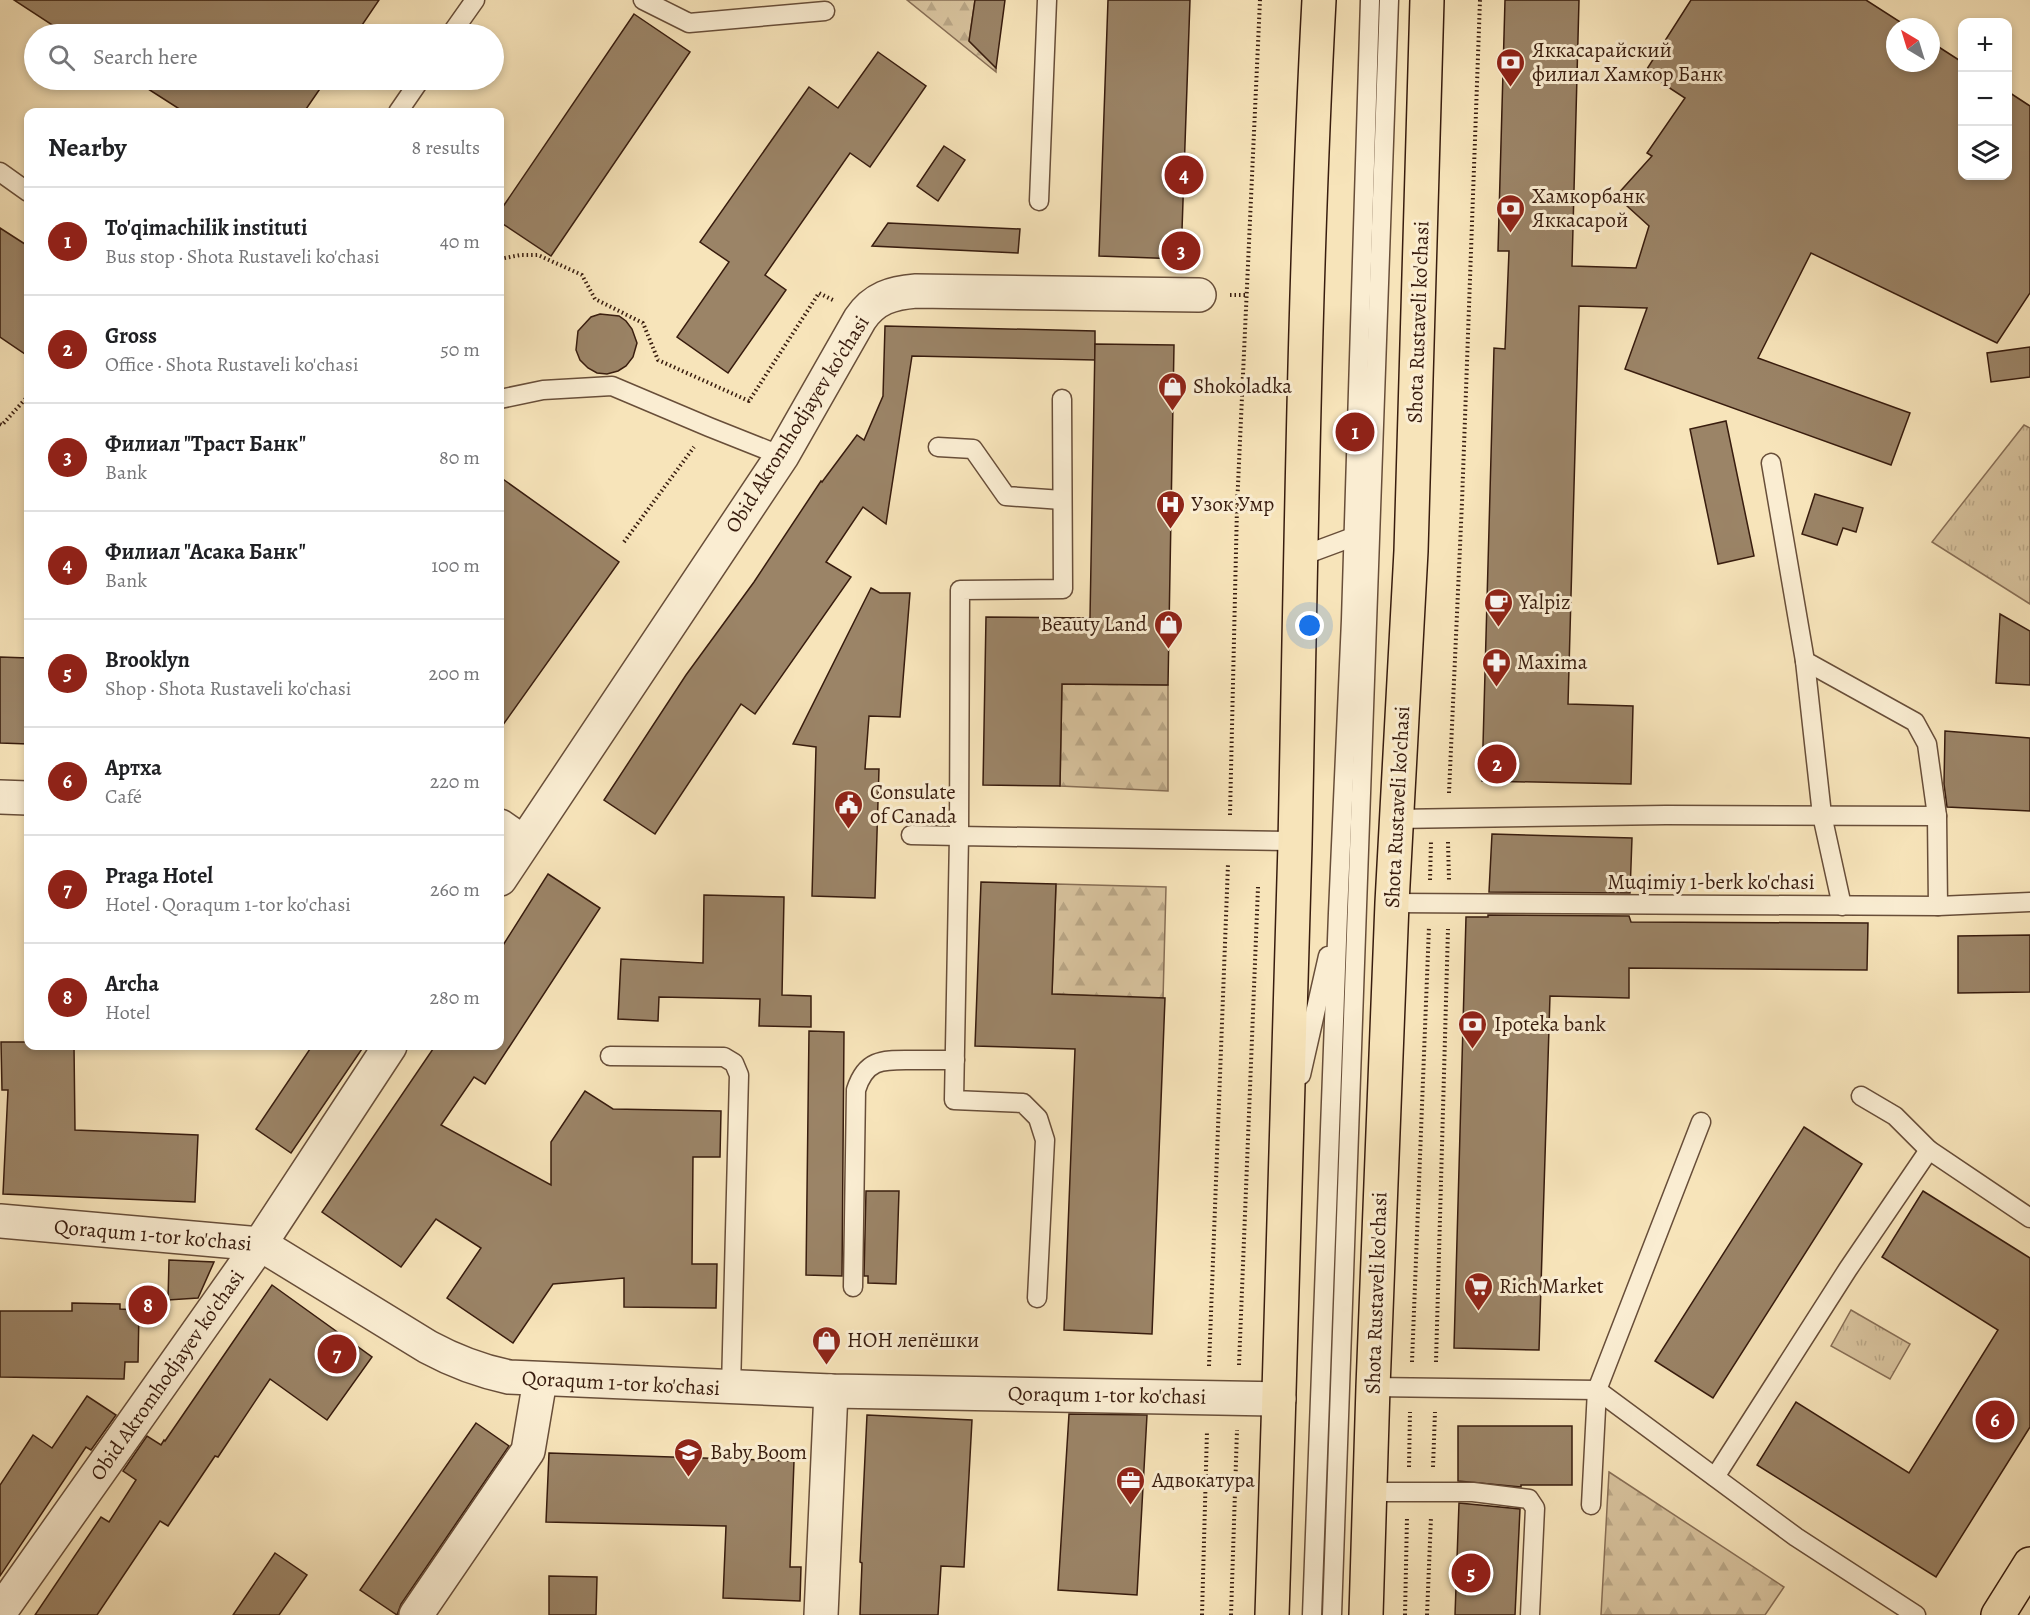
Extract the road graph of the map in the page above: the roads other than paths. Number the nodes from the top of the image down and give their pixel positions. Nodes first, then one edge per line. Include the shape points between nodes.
1 (475, 0) edge
2 (643, 0) edge
3 (1047, 0) edge
4 (1319, 0) edge
5 (1370, 0) edge
6 (1389, 0) edge
7 (1427, 0) edge
8 (825, 11) dead end
9 (458, 24) edge
10 (413, 90) edge
11 (401, 108) edge
12 (0, 172) edge
13 (24, 189) edge
14 (1039, 201) dead end
15 (1199, 295) dead end
16 (504, 398) edge
17 (1062, 399) dead end
18 (938, 447) dead end
19 (782, 456) junction
20 (1771, 463) dead end
21 (1062, 500) junction
22 (1353, 537) junction
23 (1299, 557) junction
24 (1369, 557) junction
25 (1805, 661) junction
26 (0, 797) edge
27 (24, 798) edge
28 (1822, 815) junction
29 (1937, 816) junction
30 (1395, 819) junction
31 (512, 834) edge
32 (910, 835) dead end
33 (959, 836) junction
34 (1295, 841) junction
35 (504, 864) edge
36 (2030, 902) edge
37 (1392, 903) junction
38 (1842, 906) junction
39 (1938, 906) junction
40 (1338, 913) junction
41 (387, 1050) edge
42 (610, 1056) dead end
43 (955, 1060) junction
44 (1861, 1096) dead end
45 (1701, 1122) dead end
46 (1287, 1135) junction
47 (1929, 1150) junction
48 (2030, 1218) edge
49 (0, 1221) edge
50 (260, 1244) junction
51 (853, 1287) dead end
52 (1037, 1298) dead end
53 (540, 1380) junction
54 (1373, 1387) junction
55 (731, 1388) junction
56 (1597, 1390) junction
57 (831, 1391) junction
58 (1279, 1399) junction
59 (1715, 1477) junction
60 (1370, 1492) junction
61 (1591, 1505) dead end
62 (2030, 1564) edge
63 (0, 1612) edge
64 (416, 1615) edge
65 (821, 1615) edge
66 (1272, 1615) edge
67 (1312, 1615) edge
68 (1332, 1615) edge
69 (1366, 1615) edge
70 (1530, 1615) edge
71 (1916, 1615) edge
72 (1998, 1615) edge

1 - 9 lane
2 - 8 lane via 689,23
3 - 14 lane
4 - 23 main road
5 - 22 lane
6 - 24 lane
7 - 30 main road, Shota Rustaveli ko'chasi via 1411,551
10 - 11 lane
12 - 13 lane
15 - 19 street, Obid Akromhodjayev ko'chasi via 908,292 883,297 860,319
16 - 19 lane via 543,390 612,386
17 - 21 lane
18 - 21 lane via 973,448 1006,496
19 - 31 street, Obid Akromhodjayev ko'chasi
20 - 25 lane
21 - 33 lane via 1063,589 960,590
22 - 23 lane
22 - 24 lane
22 - 40 lane
23 - 34 main road
24 - 68 lane
25 - 28 lane
25 - 29 lane via 1915,722 1927,744
26 - 27 street
28 - 29 lane
28 - 30 lane
28 - 38 lane
29 - 39 lane
30 - 37 main road, Shota Rustaveli ko'chasi
31 - 35 street, Obid Akromhodjayev ko'chasi
32 - 33 lane
33 - 34 lane
33 - 43 lane
34 - 46 main road
36 - 39 lane, Muqimiy 1-berk ko'chasi
37 - 38 lane, Muqimiy 1-berk ko'chasi
37 - 54 main road, Shota Rustaveli ko'chasi
38 - 39 lane, Muqimiy 1-berk ko'chasi
40 - 46 lane
40 - 67 lane
41 - 50 street, Obid Akromhodjayev ko'chasi
42 - 55 lane via 724,1057 734,1063 739,1075
43 - 51 lane via 882,1060 859,1080
43 - 52 lane via 954,1100 1023,1103 1038,1118 1046,1140
44 - 47 lane via 1894,1116
45 - 56 lane
46 - 58 main road
47 - 48 lane
47 - 59 lane
49 - 50 street, Qoraqum 1-tor ko'chasi
50 - 53 street, Qoraqum 1-tor ko'chasi via 454,1361 481,1371
50 - 63 street, Obid Akromhodjayev ko'chasi
53 - 55 street, Qoraqum 1-tor ko'chasi
53 - 64 street via 528,1451
54 - 56 lane
54 - 60 main road, Shota Rustaveli ko'chasi
55 - 57 street, Qoraqum 1-tor ko'chasi
56 - 59 lane
56 - 61 lane
57 - 58 street, Qoraqum 1-tor ko'chasi
57 - 65 street
58 - 66 main road
59 - 71 lane via 1796,1537
60 - 69 main road, Shota Rustaveli ko'chasi
60 - 70 lane via 1473,1492 1529,1499 1535,1508
62 - 72 main road

